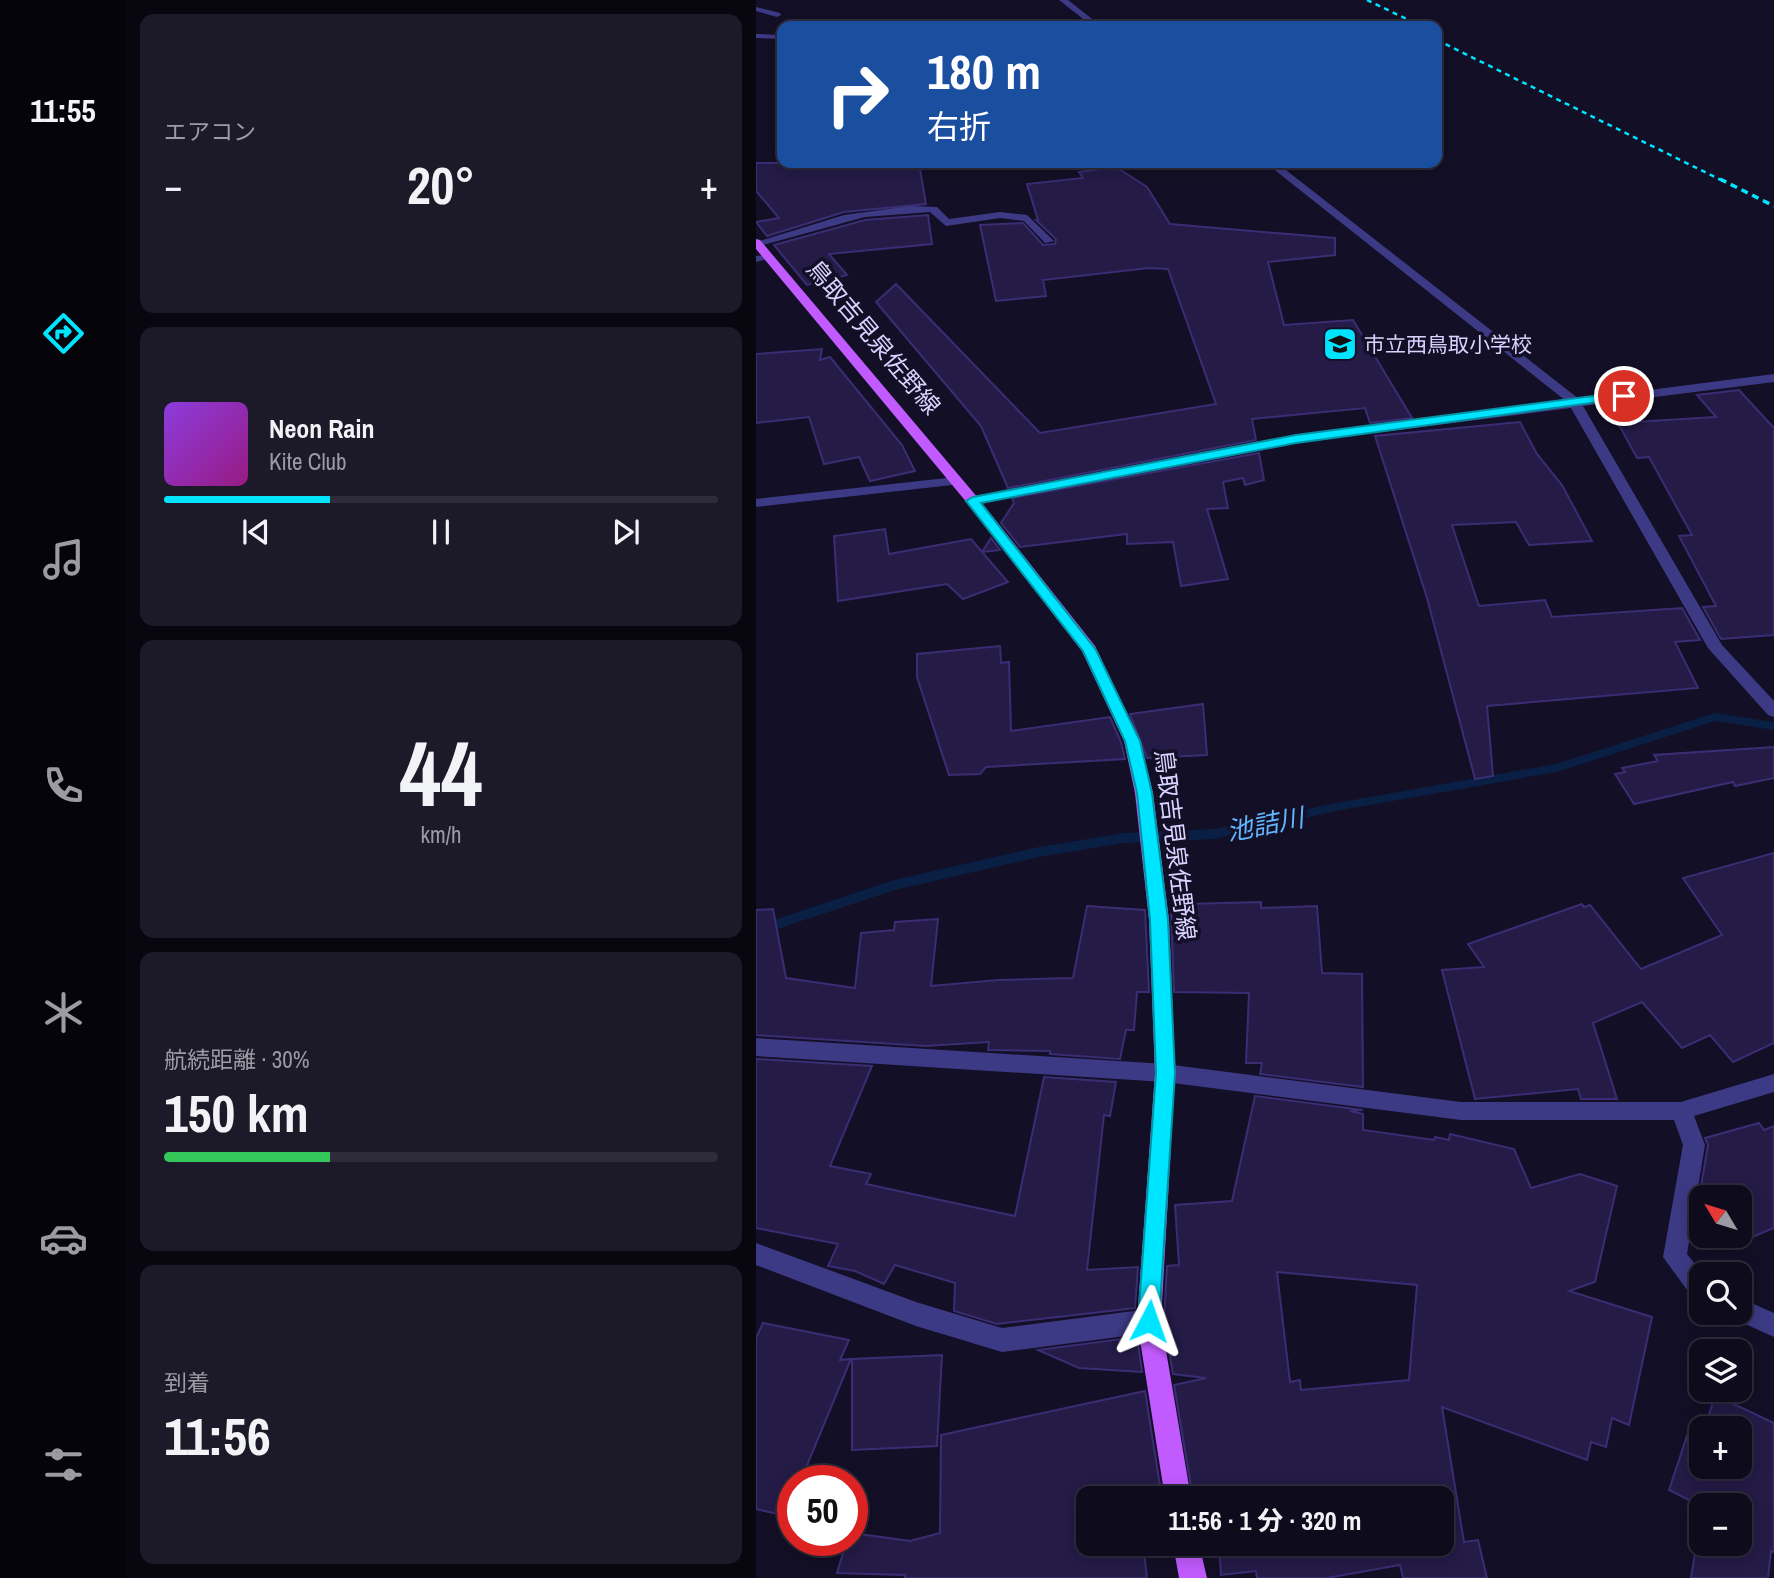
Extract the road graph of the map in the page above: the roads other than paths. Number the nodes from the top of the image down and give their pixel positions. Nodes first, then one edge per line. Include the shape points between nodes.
1 (1063, 0) edge
2 (756, 9) edge
3 (776, 15) dead end
4 (1090, 21) edge
5 (756, 36) edge
6 (777, 37) edge
7 (1277, 168) edge
8 (1049, 241) dead end
9 (760, 251) edge
10 (1774, 378) edge
11 (1574, 401) junction
12 (956, 481) junction
13 (973, 501) junction
14 (756, 503) edge
15 (1774, 711) edge
16 (756, 1047) edge
17 (1165, 1073) junction
18 (1774, 1083) edge
19 (1681, 1111) junction
20 (756, 1254) edge
21 (1689, 1274) edge
22 (1752, 1315) edge
23 (1149, 1321) junction
24 (1774, 1325) edge
25 (1176, 1486) edge
26 (1188, 1556) edge
27 (1193, 1578) edge

1 - 4 street
2 - 3 street
5 - 6 street
7 - 11 street
8 - 9 street via 1027,218 1000,215 946,223 933,209 906,207 840,219
9 - 12 main road, 鳥取吉見泉佐野線
10 - 11 street
11 - 13 street via 1296,439
11 - 15 street via 1716,648
12 - 13 main road, 鳥取吉見泉佐野線
12 - 14 street
13 - 17 main road, 鳥取吉見泉佐野線 via 1089,650 1132,741 1159,920
16 - 17 street
17 - 19 street via 1461,1111
17 - 23 main road, 鳥取吉見泉佐野線
18 - 19 street
19 - 21 street via 1694,1145 1675,1256
20 - 23 street via 916,1314 1002,1340
22 - 24 street
23 - 25 main road, 鳥取吉見泉佐野線
26 - 27 main road

